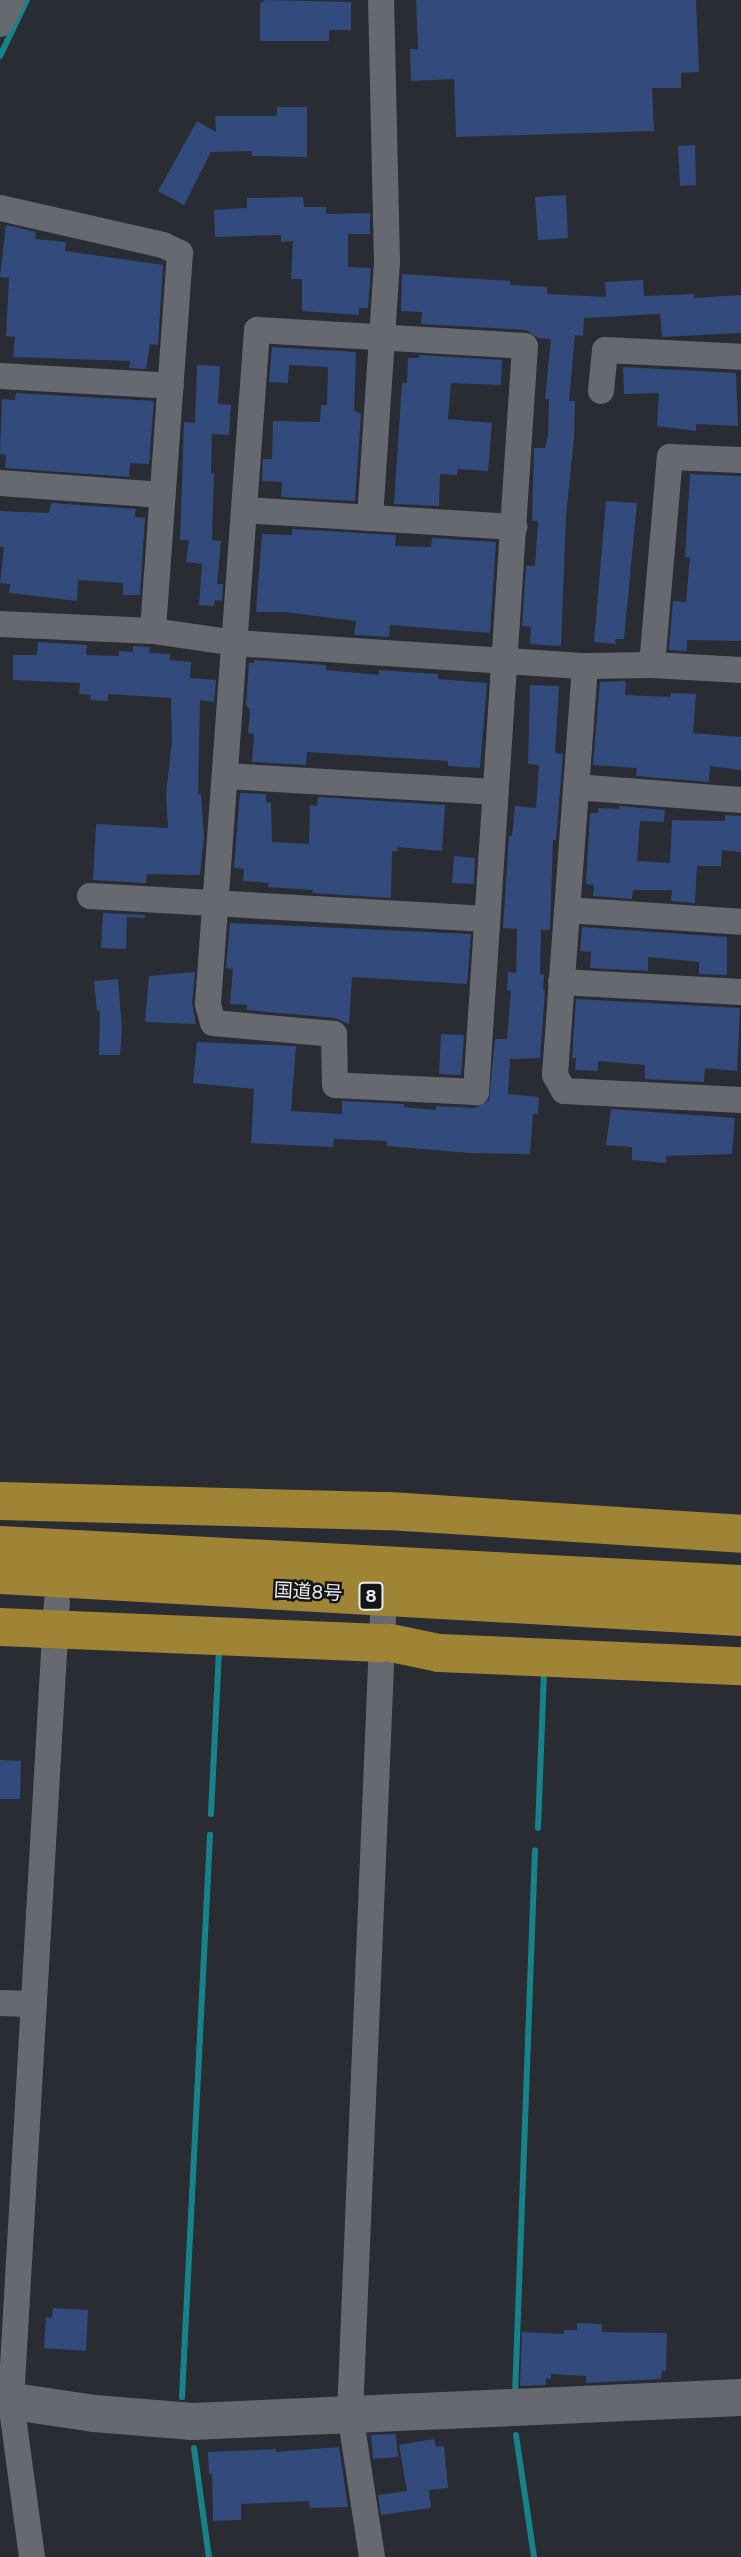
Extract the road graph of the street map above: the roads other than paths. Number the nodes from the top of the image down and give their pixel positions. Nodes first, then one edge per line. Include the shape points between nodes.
1 (12, 0) edge
2 (382, 0) edge
3 (0, 24) edge
4 (0, 208) edge
5 (383, 337) junction
6 (741, 357) edge
7 (0, 376) edge
8 (171, 386) junction
9 (601, 391) dead end
10 (741, 460) edge
11 (0, 483) edge
12 (163, 495) junction
13 (244, 510) junction
14 (370, 518) junction
15 (514, 527) junction
16 (0, 624) edge
17 (153, 631) junction
18 (235, 643) junction
19 (505, 660) junction
20 (652, 665) junction
21 (585, 666) junction
22 (741, 670) edge
23 (225, 776) junction
24 (576, 787) junction
25 (496, 792) junction
26 (741, 800) edge
27 (90, 896) dead end
28 (216, 905) junction
29 (567, 910) junction
30 (487, 919) junction
31 (741, 922) edge
32 (561, 982) junction
33 (741, 992) edge
34 (741, 1100) edge
35 (0, 1501) edge
36 (324, 1511) junction
37 (741, 1534) edge
38 (0, 1545) edge
39 (741, 1556) edge
40 (0, 1575) edge
41 (741, 1584) edge
42 (57, 1616) junction
43 (741, 1617) edge
44 (0, 1627) edge
45 (385, 1634) junction
46 (741, 1638) edge
47 (741, 1666) edge
48 (0, 2003) edge
49 (34, 2004) junction
50 (741, 2397) edge
51 (6, 2400) edge
52 (350, 2414) junction
53 (33, 2557) edge
54 (372, 2557) edge

1 - 3 street
2 - 5 street via 387,262
4 - 8 street via 163,245 180,253
5 - 13 street via 257,330
5 - 14 street
5 - 15 street via 525,346
6 - 9 street via 605,350
7 - 8 street
8 - 12 street
10 - 20 street via 670,457
11 - 12 street
12 - 17 street
13 - 14 street
13 - 18 street
14 - 15 street
15 - 19 street
16 - 17 street
17 - 18 street
18 - 19 street
18 - 23 street
19 - 21 street
19 - 25 street
20 - 21 street
20 - 22 street
21 - 24 street
23 - 25 street
23 - 28 street
24 - 26 street
24 - 29 street
25 - 30 street
27 - 28 street
28 - 30 street
28 - 30 street via 208,1004 213,1023 334,1034 335,1085 476,1092
29 - 31 street
29 - 32 street
32 - 33 street
32 - 34 street via 555,1075 564,1091
35 - 36 highway via 60,1516
36 - 37 highway
36 - 39 highway via 342,1524 387,1529 555,1538
38 - 41 highway, 国道8号 / 8
40 - 43 highway, 国道8号 / 8
42 - 44 highway
42 - 45 highway
42 - 49 street
45 - 46 highway
45 - 47 highway via 439,1653
45 - 52 street
48 - 49 street
49 - 51 street
50 - 52 street
51 - 52 street via 192,2421
51 - 53 street
52 - 54 street

